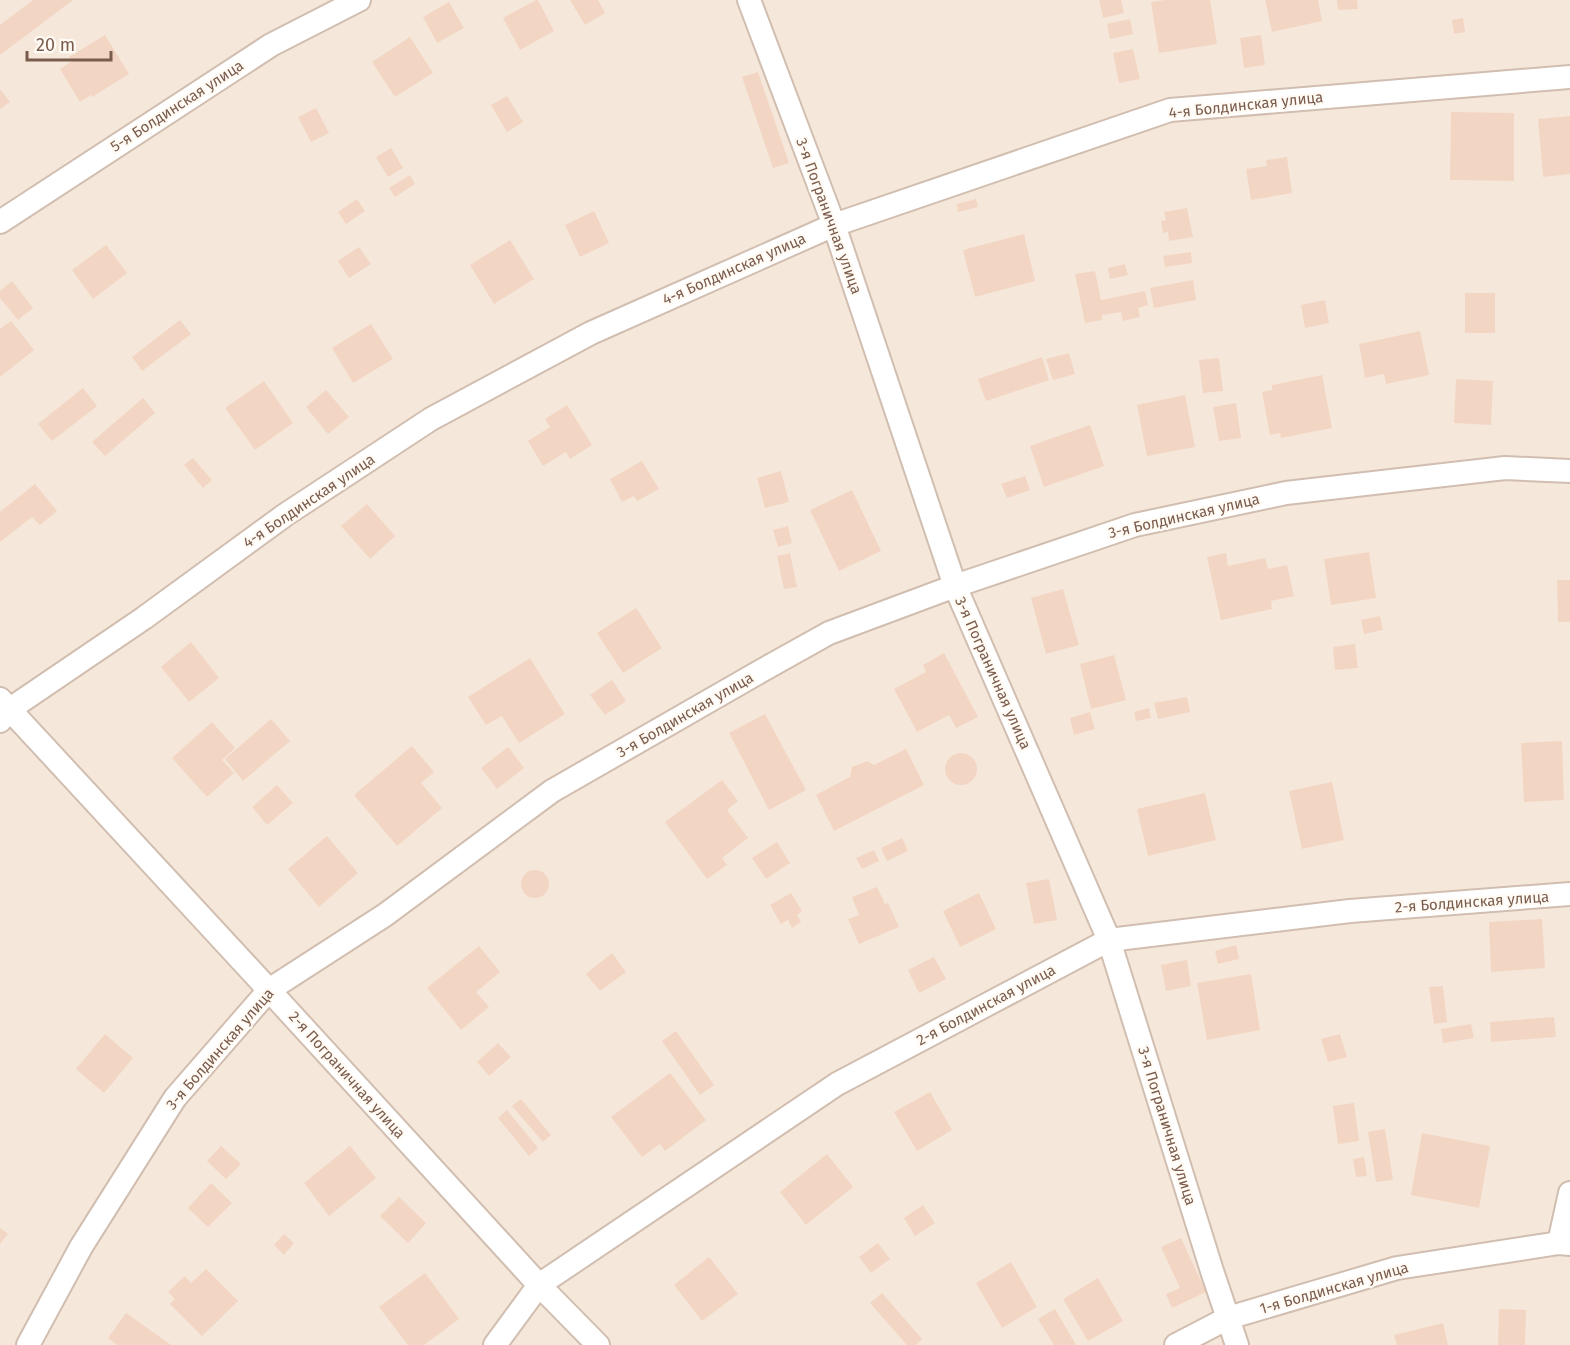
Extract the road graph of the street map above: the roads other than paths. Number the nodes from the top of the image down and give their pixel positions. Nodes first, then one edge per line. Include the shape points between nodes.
1 (359, 0) edge
2 (749, 0) edge
3 (1570, 77) edge
4 (0, 222) edge
5 (834, 225) junction
6 (1570, 471) edge
7 (955, 586) junction
8 (3, 709) edge
9 (1570, 894) edge
10 (1109, 940) junction
11 (269, 990) junction
12 (1570, 1193) edge
13 (1565, 1243) edge
14 (539, 1285) junction
15 (1228, 1318) junction
16 (28, 1345) edge
17 (495, 1345) edge
18 (598, 1345) edge
19 (1176, 1345) edge
20 (1237, 1345) edge

1 - 4 street, 5-я Болдинская улица via 271,45
2 - 5 street, 3-я Пограничная улица
3 - 5 street, 4-я Болдинская улица via 1170,110
5 - 7 street, 3-я Пограничная улица
5 - 8 street, 4-я Болдинская улица via 591,333 431,419 285,515 144,618
6 - 7 street, 3-я Болдинская улица via 1505,468 1286,493 1135,525
7 - 10 street, 3-я Пограничная улица
7 - 11 street, 3-я Болдинская улица via 829,633 552,791 385,915
8 - 11 street, 2-я Пограничная улица
9 - 10 street, 2-я Болдинская улица via 1350,911
10 - 14 street, 2-я Болдинская улица via 837,1084
10 - 15 street, 3-я Пограничная улица
11 - 14 street, 2-я Пограничная улица
11 - 16 street, 3-я Болдинская улица via 175,1098 81,1247
12 - 13 street
13 - 15 street, 1-я Болдинская улица via 1398,1268
14 - 17 street, 2-я Болдинская улица
14 - 18 street, 2-я Пограничная улица
15 - 19 street, 1-я Болдинская улица
15 - 20 street, 3-я Пограничная улица

